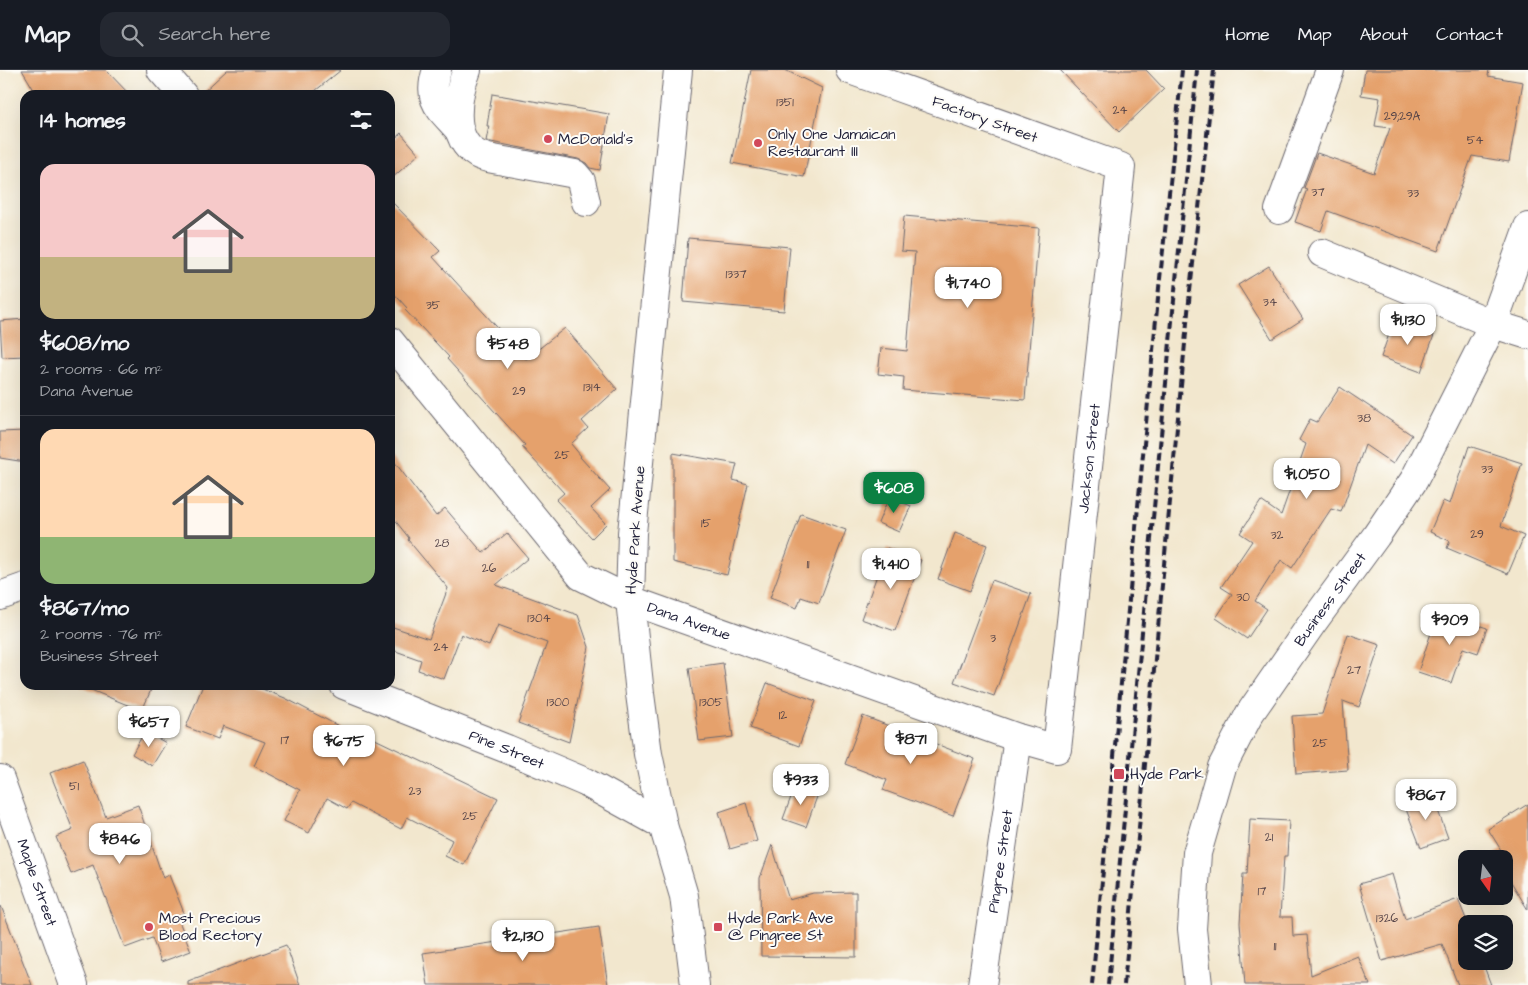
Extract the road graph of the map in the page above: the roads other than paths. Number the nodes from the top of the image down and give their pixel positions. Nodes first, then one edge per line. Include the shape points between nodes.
1 (162, 70) edge
2 (437, 70) edge
3 (467, 70) edge
4 (678, 70) edge
5 (850, 70) edge
6 (1330, 70) edge
7 (179, 90) edge
8 (459, 130) junction
9 (1121, 167) joint
10 (586, 202) dead end
11 (1279, 210) dead end
12 (1528, 227) edge
13 (1322, 253) dead end
14 (1493, 324) junction
15 (1528, 335) edge
16 (395, 347) edge
17 (20, 589) edge
18 (0, 596) edge
19 (630, 600) junction
20 (357, 690) edge
21 (1018, 738) junction
22 (1057, 750) joint
23 (0, 779) edge
24 (663, 825) junction
25 (74, 985) edge
26 (695, 985) edge
27 (982, 985) edge
28 (1198, 985) edge

1 - 7 street
2 - 8 street via 432,96
3 - 8 street via 460,99
4 - 19 street, Hyde Park Avenue via 632,533
5 - 9 street, Factory Street
6 - 11 street
8 - 10 street via 466,144 477,154 575,174 581,181
9 - 22 street, Jackson Street
12 - 14 street, Business Street
13 - 14 street
14 - 15 street
14 - 28 street, Business Street via 1414,480 1250,713 1222,767 1197,853 1192,929
16 - 19 street, Dana Avenue via 581,576
17 - 18 street
19 - 21 street, Dana Avenue
19 - 24 street, Hyde Park Avenue via 647,746
20 - 24 street, Pine Street via 584,782
21 - 22 street, Dana Avenue
21 - 27 street, Pingree Street
23 - 25 street, Maple Street
24 - 26 street, Hyde Park Avenue via 684,896

